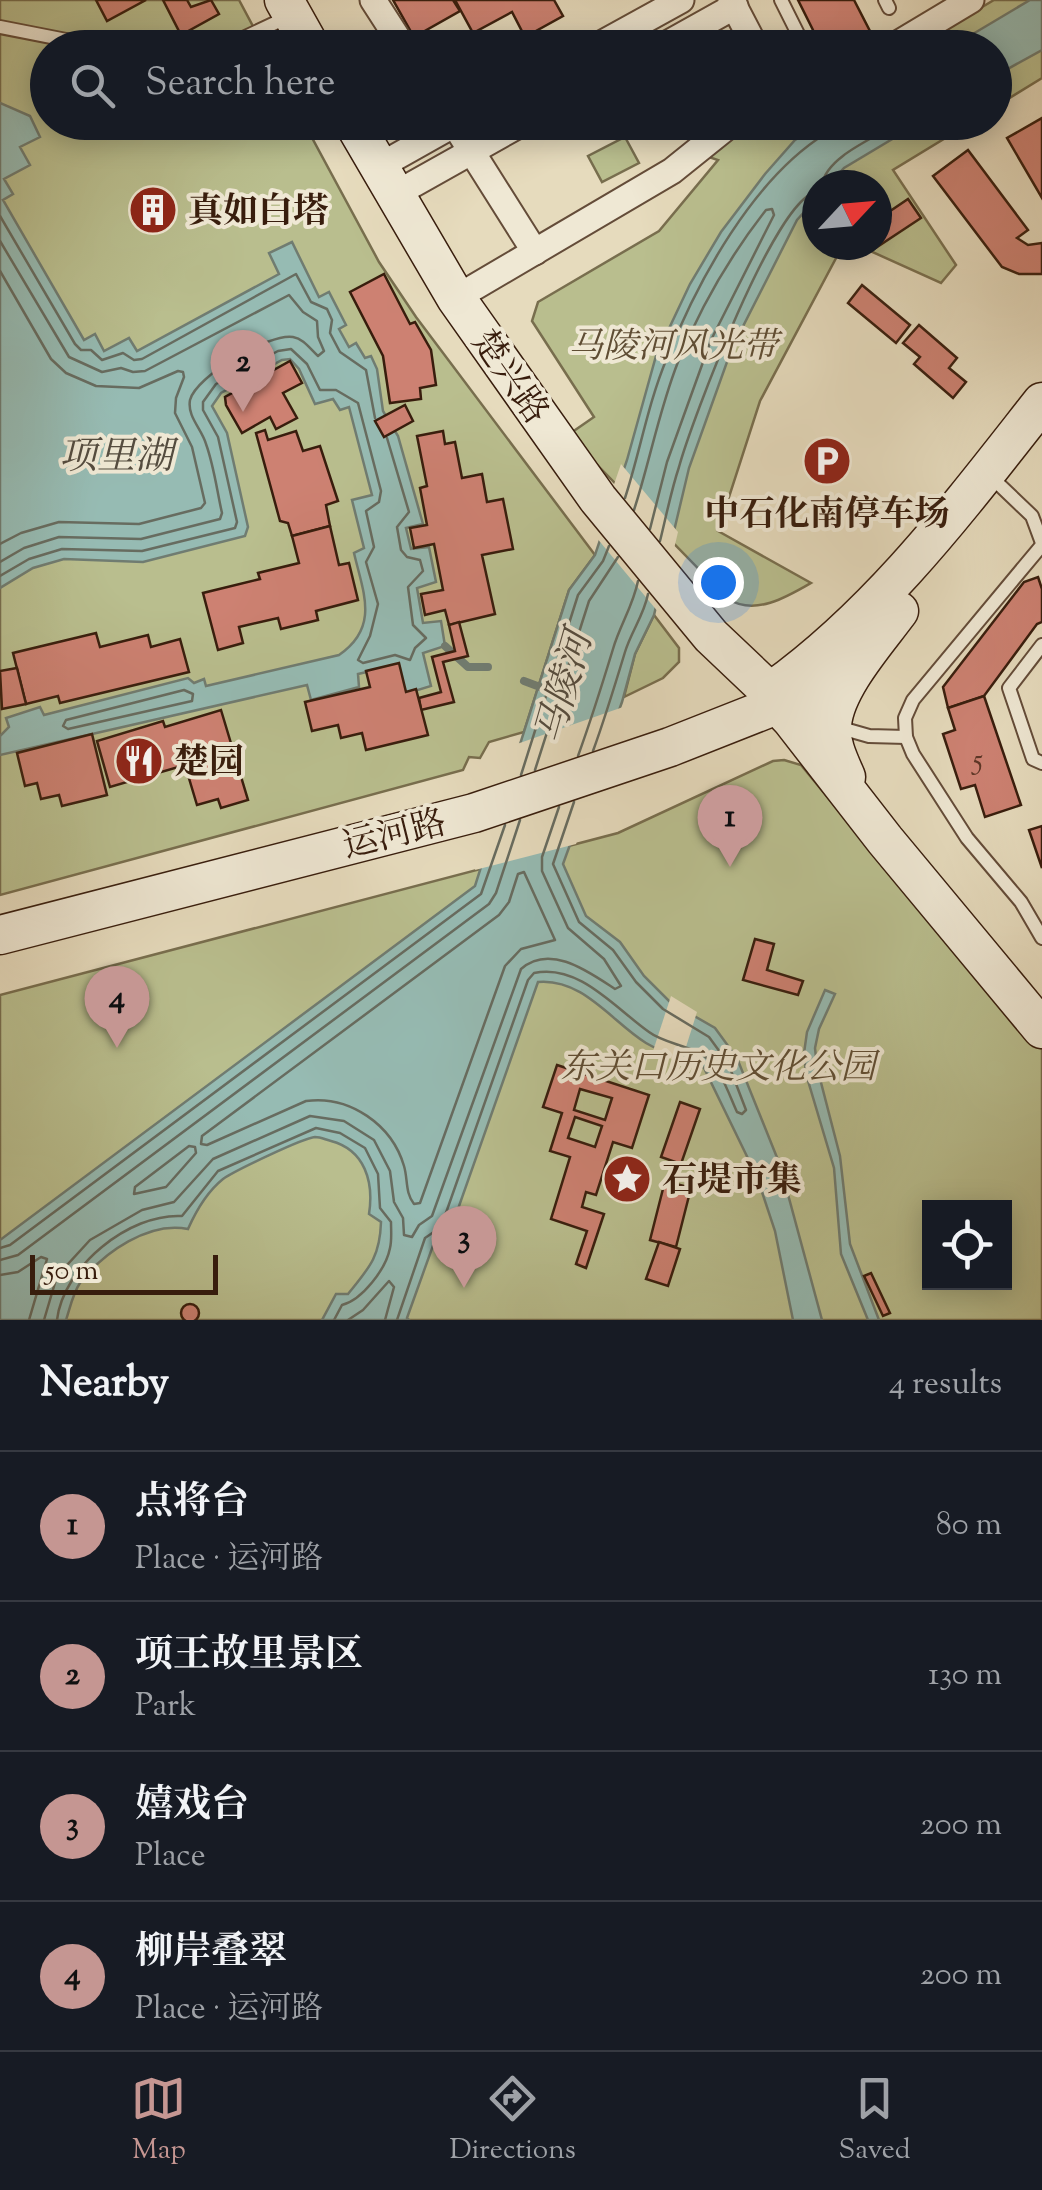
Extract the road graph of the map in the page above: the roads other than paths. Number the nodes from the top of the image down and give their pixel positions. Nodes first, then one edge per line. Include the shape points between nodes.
1 (373, 0) edge
2 (681, 0) edge
3 (781, 0) edge
4 (971, 0) edge
5 (733, 3) edge
6 (288, 7) edge
7 (0, 27) edge
8 (251, 30) edge
9 (301, 30) edge
10 (392, 30) edge
11 (627, 30) edge
12 (689, 30) edge
13 (747, 30) edge
14 (796, 30) edge
15 (920, 30) edge
16 (30, 33) edge
17 (363, 140) edge
18 (435, 140) edge
19 (465, 140) edge
20 (493, 140) edge
21 (710, 140) edge
22 (472, 152) junction
23 (386, 181) junction
24 (535, 252) junction
25 (456, 298) junction
26 (1042, 402) edge
27 (1042, 437) edge
28 (995, 479) junction
29 (1042, 544) edge
30 (890, 603) junction
31 (702, 624) junction
32 (1042, 644) edge
33 (795, 716) junction
34 (906, 737) junction
35 (1042, 763) edge
36 (0, 935) edge
37 (1042, 938) edge
38 (1042, 1029) edge

1 - 10 street
2 - 11 street
3 - 14 lane
4 - 15 street
5 - 12 street
5 - 13 street
6 - 8 lane
6 - 9 street
7 - 16 lane
17 - 23 street, 楚兴路
18 - 23 street
19 - 22 street
20 - 22 street
21 - 24 street
22 - 23 street
22 - 24 street
23 - 25 street, 楚兴路
24 - 25 street
25 - 31 street, 楚兴路 via 598,500
26 - 28 street, 运河路
27 - 28 street, 运河路
28 - 29 lane via 1032,516
28 - 30 street, 运河路 via 904,572
29 - 34 lane via 913,700 904,718
30 - 31 street via 798,653 759,654
30 - 33 street via 849,681
30 - 33 street, 运河路 via 802,670
31 - 33 street, 楚兴路
32 - 35 lane via 1009,688 1033,759
33 - 34 lane via 869,736
33 - 36 street, 运河路 via 670,746 474,813
33 - 38 street via 865,815
34 - 37 lane via 967,838

